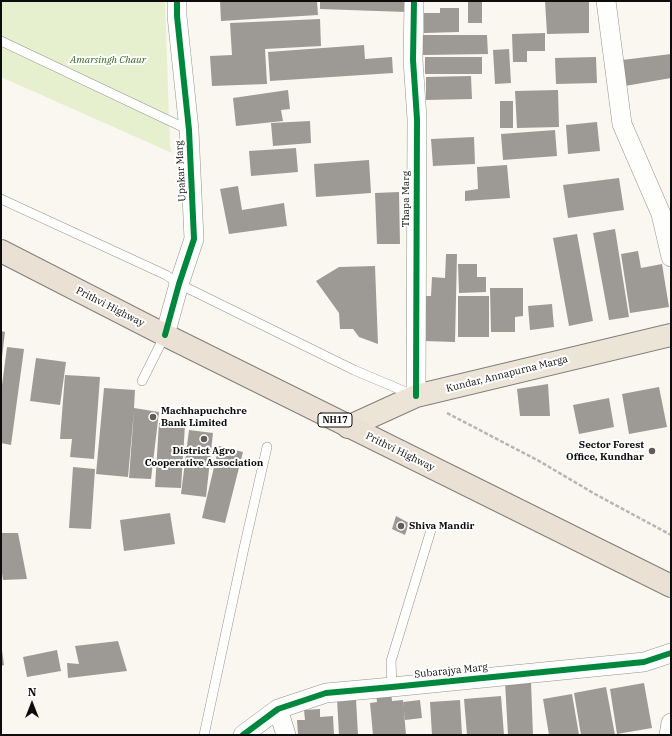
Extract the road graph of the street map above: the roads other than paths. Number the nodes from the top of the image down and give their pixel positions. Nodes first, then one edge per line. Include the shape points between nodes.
1 (177, 1) edge
2 (414, 1) edge
3 (606, 1) edge
4 (1, 41) edge
5 (189, 130) junction
6 (1, 199) edge
7 (1, 251) edge
8 (671, 257) edge
9 (179, 284) junction
10 (165, 335) junction
11 (671, 335) edge
12 (142, 381) dead end
13 (416, 396) junction
14 (348, 427) junction
15 (267, 446) dead end
16 (431, 530) dead end
17 (671, 586) edge
18 (671, 653) edge
19 (392, 687) junction
20 (278, 709) junction
21 (671, 723) edge
22 (204, 735) edge
23 (243, 735) edge
24 (286, 735) edge
25 (669, 735) edge

1 - 5 street, Upakar Marg
2 - 13 street, Thapa Marg
3 - 8 street via 622,124 661,214
4 - 5 lane
5 - 9 street, Upakar Marg via 194,239
6 - 9 lane via 166,275
7 - 10 highway, Prithvi Highway / NH17
9 - 10 street, Upakar Marg
9 - 13 lane via 354,370
10 - 12 lane
10 - 14 highway, Prithvi Highway / NH17
11 - 13 main road, Kundar, Annapurna Marga
13 - 14 main road, Kundar, Annapurna Marga
14 - 17 highway, Prithvi Highway / NH17
15 - 22 lane
16 - 19 lane via 391,661
18 - 19 street, Subarajya Marg via 644,662
19 - 20 street, Subarajya Marg via 326,693
20 - 23 street, Subarajya Marg
20 - 24 street
21 - 25 street

